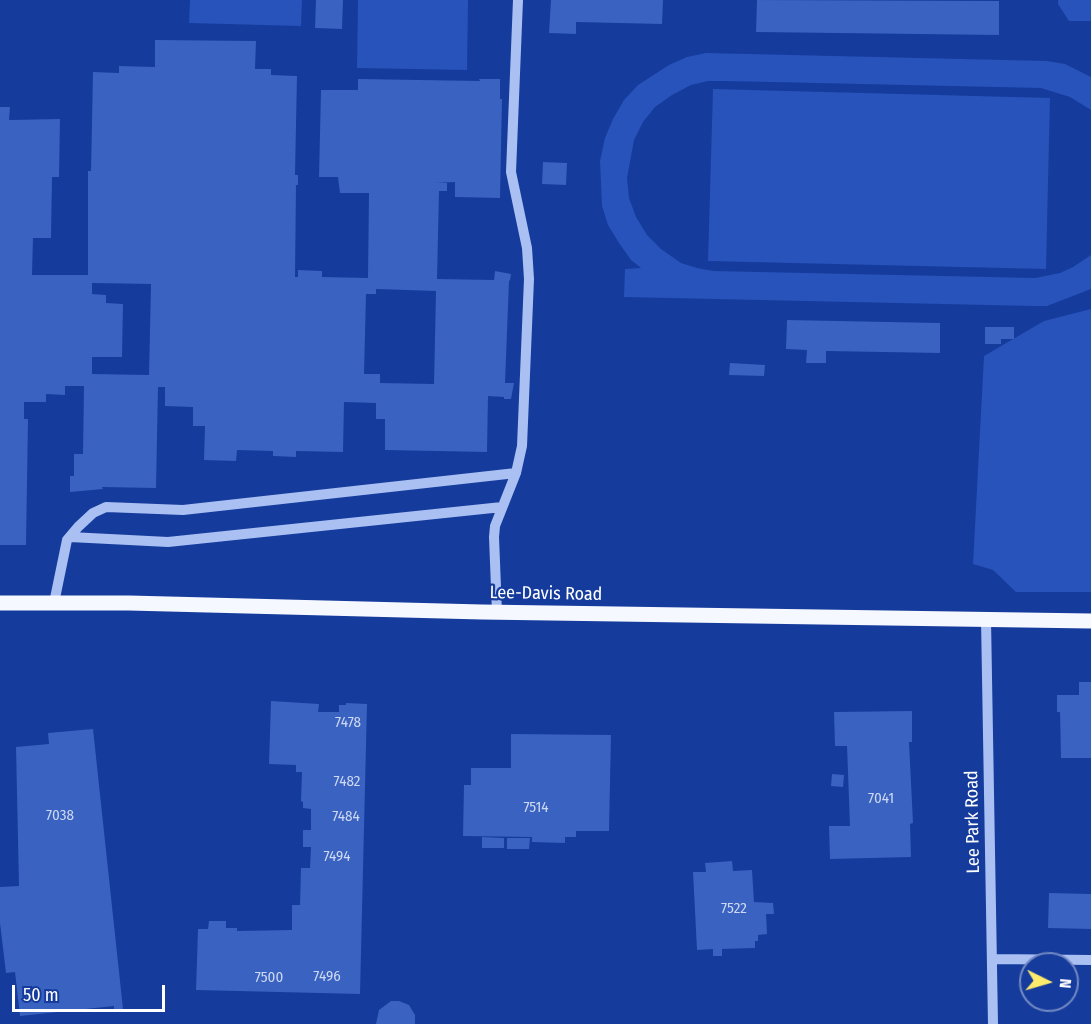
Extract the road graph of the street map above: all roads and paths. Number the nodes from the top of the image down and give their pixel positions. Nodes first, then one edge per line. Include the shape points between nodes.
1 (518, 0) edge
2 (516, 472) junction
3 (502, 507) junction
4 (70, 537) junction
5 (0, 603) edge
6 (54, 603) junction
7 (497, 613) junction
8 (986, 619) junction
9 (1091, 621) edge
10 (992, 959) junction
11 (1091, 960) edge
12 (993, 1024) edge

1 - 2 street via 511,172 527,248 529,279 522,446
2 - 3 street
2 - 4 street via 183,510 106,507 93,513
3 - 4 street via 168,542
3 - 7 street via 494,537
4 - 6 street
5 - 6 main road, Lee-Davis Road
6 - 7 main road, Lee-Davis Road
7 - 8 main road, Lee-Davis Road
8 - 9 main road, Lee-Davis Road
8 - 10 street, Lee Park Road
10 - 11 street
10 - 12 street, Lee Park Road

